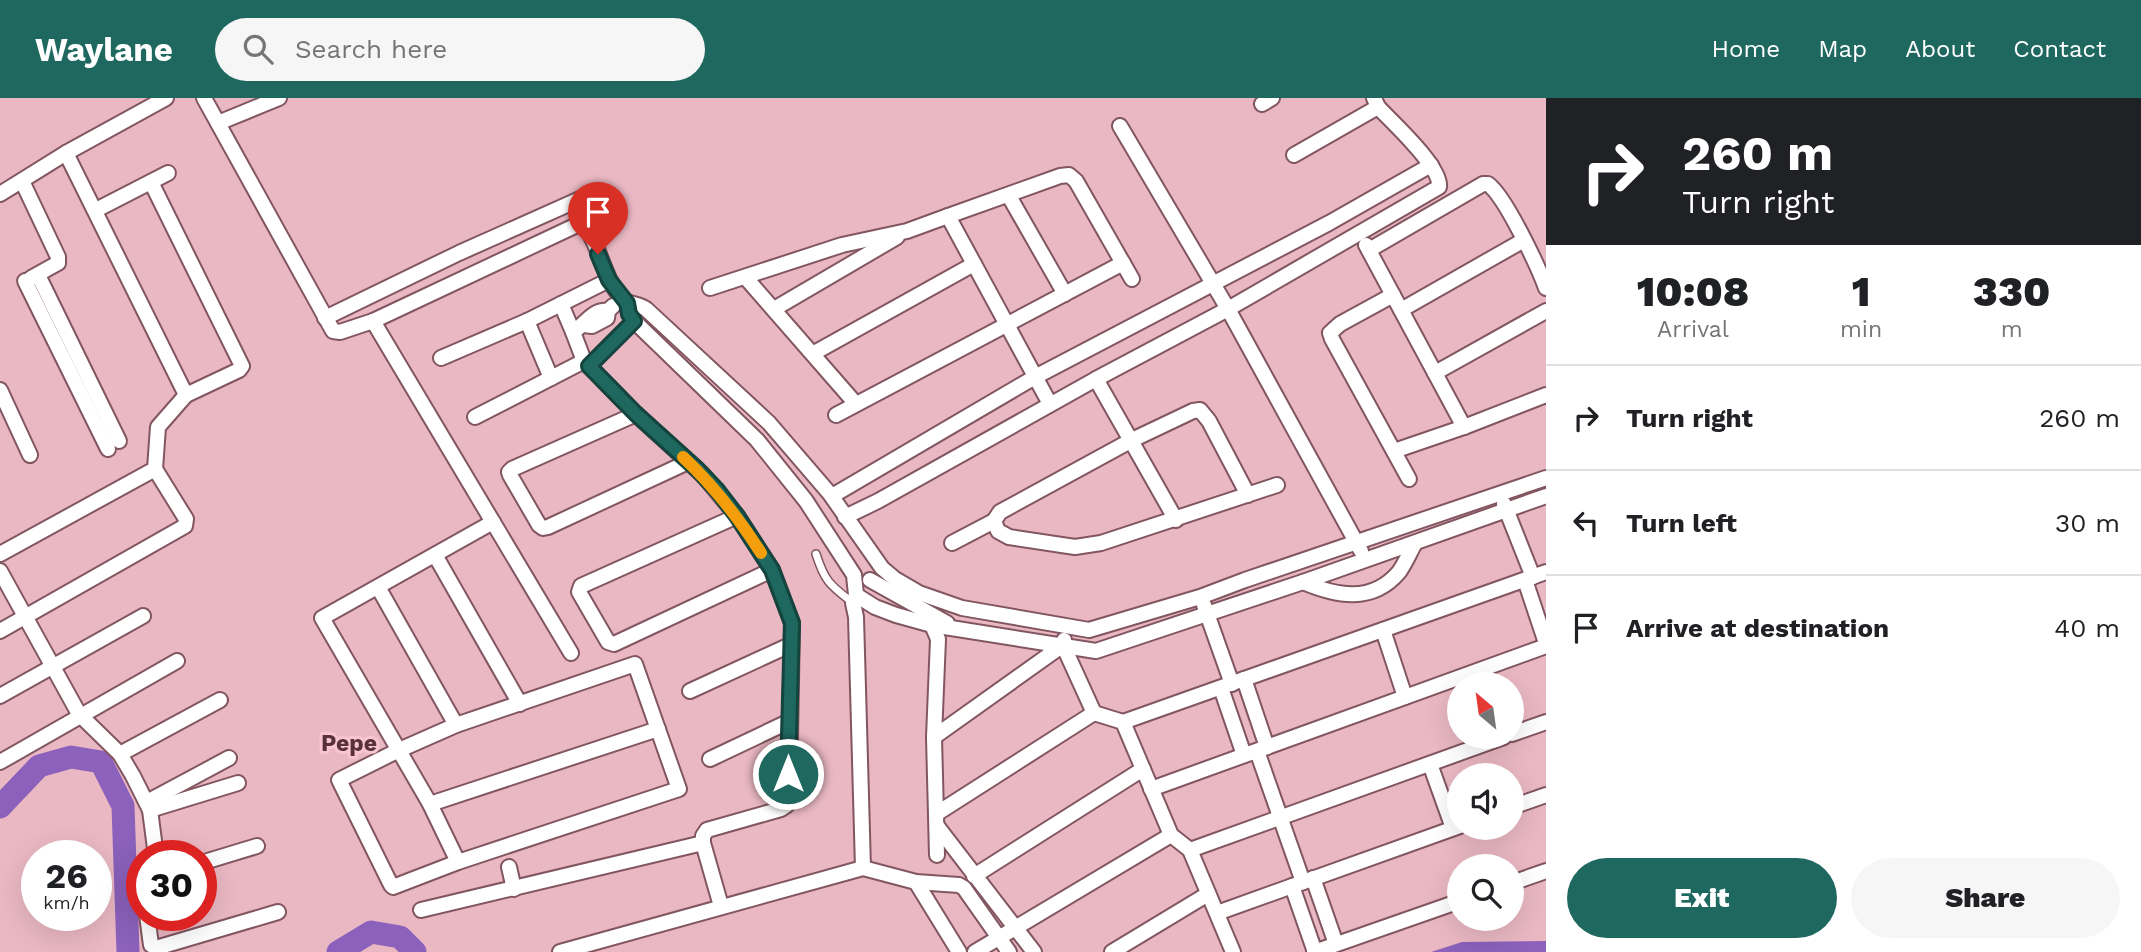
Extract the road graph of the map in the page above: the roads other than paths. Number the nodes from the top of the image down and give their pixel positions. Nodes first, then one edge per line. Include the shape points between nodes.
1 (166, 98) edge
2 (204, 98) edge
3 (279, 98) edge
4 (1376, 102) edge
5 (218, 123) junction
6 (1121, 126) dead end
7 (66, 153) junction
8 (1294, 155) dead end
9 (1431, 165) junction
10 (168, 173) dead end
11 (22, 181) junction
12 (151, 182) junction
13 (597, 191) dead end
14 (0, 194) edge
15 (1009, 196) junction
16 (96, 211) junction
17 (948, 216) junction
18 (907, 231) junction
19 (1360, 234) junction
20 (1524, 240) junction
21 (1369, 250) junction
22 (1123, 263) junction
23 (974, 264) junction
24 (746, 278) junction
25 (1132, 279) dead end
26 (609, 280) junction
27 (1212, 282) junction
28 (710, 288) dead end
29 (1546, 288) edge
30 (1065, 295) junction
31 (1393, 295) junction
32 (624, 300) junction
33 (561, 304) junction
34 (774, 309) junction
35 (1228, 309) junction
36 (1401, 310) junction
37 (1546, 311) edge
38 (325, 318) junction
39 (373, 321) junction
40 (527, 321) junction
41 (634, 321) junction
42 (1007, 325) junction
43 (578, 329) junction
44 (814, 353) junction
45 (441, 358) dead end
46 (587, 363) junction
47 (1435, 373) junction
48 (1035, 377) junction
49 (551, 378) junction
50 (1097, 379) junction
51 (0, 390) edge
52 (186, 395) junction
53 (1546, 395) edge
54 (856, 404) junction
55 (1050, 404) junction
56 (636, 414) junction
57 (836, 415) dead end
58 (475, 417) dead end
59 (1464, 427) junction
60 (110, 440) dead end
61 (1132, 440) junction
62 (1394, 452) junction
63 (30, 455) dead end
64 (688, 462) junction
65 (155, 469) junction
66 (1546, 478) edge
67 (1409, 479) dead end
68 (1277, 485) dead end
69 (1501, 493) junction
70 (1248, 495) junction
71 (832, 496) junction
72 (1546, 496) edge
73 (1506, 510) junction
74 (737, 516) junction
75 (845, 517) junction
76 (1177, 520) junction
77 (994, 521) junction
78 (493, 523) junction
79 (1357, 542) junction
80 (952, 543) dead end
81 (1415, 543) junction
82 (0, 554) edge
83 (816, 554) dead end
84 (435, 555) junction
85 (1364, 559) junction
86 (772, 570) junction
87 (884, 570) junction
88 (0, 571) edge
89 (1535, 576) edge
90 (870, 580) junction
91 (1303, 582) junction
92 (378, 587) junction
93 (1200, 597) junction
94 (855, 599) junction
95 (1208, 613) junction
96 (26, 616) junction
97 (143, 616) dead end
98 (932, 625) junction
99 (954, 627) junction
100 (1068, 627) junction
101 (1383, 630) junction
102 (0, 631) edge
103 (790, 645) junction
104 (1063, 645) junction
105 (1546, 645) edge
106 (572, 653) dead end
107 (938, 653) junction
108 (177, 661) dead end
109 (53, 665) junction
110 (1232, 683) junction
111 (690, 691) dead end
112 (0, 696) edge
113 (1405, 697) junction
114 (220, 700) dead end
115 (520, 704) junction
116 (1094, 713) junction
117 (79, 714) junction
118 (788, 722) junction
119 (1123, 722) junction
120 (1546, 722) edge
121 (456, 726) junction
122 (658, 729) junction
123 (1524, 730) edge
124 (934, 737) junction
125 (1471, 749) edge
126 (397, 751) junction
127 (1256, 751) junction
128 (120, 754) junction
129 (710, 759) dead end
130 (0, 762) edge
131 (1430, 764) junction
132 (1143, 769) junction
133 (1151, 789) junction
134 (1546, 795) edge
135 (1524, 803) edge
136 (430, 804) junction
137 (1447, 804) edge
138 (149, 806) junction
139 (1280, 818) junction
140 (937, 820) junction
141 (1447, 831) edge
142 (1171, 835) junction
143 (154, 840) edge
144 (703, 843) junction
145 (257, 846) dead end
146 (1190, 850) junction
147 (937, 855) dead end
148 (217, 858) edge
149 (458, 862) junction
150 (509, 867) dead end
151 (863, 867) junction
152 (1546, 871) edge
153 (974, 876) junction
154 (1524, 879) edge
155 (916, 882) junction
156 (1303, 882) junction
157 (514, 889) junction
158 (1208, 894) junction
159 (721, 906) junction
160 (1447, 906) edge
161 (421, 911) dead end
162 (278, 912) dead end
163 (1217, 913) junction
164 (1017, 928) junction
165 (217, 930) edge
166 (149, 931) edge
167 (214, 931) edge
168 (998, 937) junction
169 (1323, 950) edge
170 (560, 952) edge
171 (959, 952) edge
172 (975, 952) edge
173 (1009, 952) edge
174 (1034, 952) edge
175 (1112, 952) edge
176 (1233, 952) edge

1 - 7 street
2 - 5 street
3 - 5 street
4 - 8 street
4 - 9 street
5 - 38 street
6 - 27 street
7 - 11 street
7 - 16 street
9 - 19 street via 1440,187
9 - 27 street
10 - 12 street
11 - 14 street
11 - 60 street via 58,257 55,266 27,280
12 - 16 street
12 - 52 street via 242,366
13 - 38 street
15 - 17 street
15 - 22 street via 1060,176 1073,177
15 - 30 street
16 - 52 street
17 - 18 street
17 - 23 street
18 - 24 street via 842,245
18 - 34 street
19 - 21 street
19 - 35 street
20 - 21 street via 1497,192 1483,184
20 - 29 street
20 - 36 street
21 - 31 street
22 - 25 street
22 - 30 street
23 - 42 street
23 - 44 street
24 - 28 street
24 - 34 street
26 - 32 street
26 - 33 street
26 - 39 street via 587,228 579,224
27 - 35 street
27 - 48 street
30 - 42 street
31 - 36 street
31 - 62 street via 1330,333
32 - 41 street
32 - 43 street via 608,311 607,318
32 - 71 street via 646,309 769,423
33 - 40 street
33 - 43 street
34 - 44 street
35 - 50 street
35 - 79 street
36 - 47 street
37 - 47 street
38 - 39 street via 336,333
39 - 78 street
40 - 45 street
40 - 49 street
41 - 46 street
41 - 94 street via 757,440 806,501 853,575
42 - 48 street
42 - 54 street
43 - 46 street
44 - 54 street
46 - 49 street
46 - 56 street
47 - 59 street
48 - 55 street
48 - 71 street
49 - 58 street
50 - 55 street
50 - 61 street
51 - 63 street
52 - 65 street via 158,427
53 - 59 street
54 - 57 street
55 - 75 street
56 - 64 street
56 - 64 street via 509,472 543,528
59 - 62 street
61 - 70 street via 1200,410
61 - 76 street
61 - 77 street via 1000,512
62 - 67 street
64 - 74 street
65 - 82 street
65 - 96 street via 186,519 185,526
66 - 69 street
68 - 70 street
69 - 73 street
69 - 79 street
70 - 76 street
71 - 75 street
72 - 73 street
73 - 81 street
73 - 89 street
74 - 86 street
74 - 86 street via 581,586 579,592 608,642 614,644
75 - 87 street
76 - 77 street via 1075,548 1009,537 998,531
77 - 80 street
78 - 84 street
78 - 106 street
79 - 85 street
79 - 93 street
81 - 85 street
81 - 91 street via 1398,572 1363,594 1342,595
83 - 94 lane via 828,583
84 - 92 street
84 - 115 street
85 - 91 street
86 - 103 street via 792,623
87 - 90 street
87 - 100 street via 919,593 962,608
88 - 96 street
89 - 101 street
89 - 105 street
90 - 94 street
90 - 99 street
91 - 95 street
92 - 121 street
92 - 126 street via 322,618
93 - 95 street
93 - 100 street via 1112,625 1089,630
94 - 98 street
94 - 151 street
95 - 104 street via 1106,649
95 - 110 street
96 - 102 street
96 - 109 street
97 - 109 street
98 - 99 street
98 - 107 street
99 - 104 street
99 - 107 street
100 - 104 street
101 - 110 street
101 - 113 street
103 - 111 street
103 - 118 street
104 - 116 street
104 - 124 street
105 - 113 street
107 - 124 street
108 - 117 street
109 - 112 street
109 - 117 street
110 - 119 street
110 - 127 street
110 - 127 street
113 - 127 street
114 - 128 street
115 - 121 street
115 - 122 street via 635,664
116 - 119 street
116 - 140 street
117 - 128 street
117 - 130 street
118 - 129 street
118 - 144 street via 787,805 707,830
119 - 132 street
120 - 123 street
121 - 126 street
122 - 136 street
122 - 149 street via 680,789
124 - 140 street
125 - 131 street
126 - 136 street
126 - 149 street via 339,780 391,885
127 - 133 street
127 - 139 street
128 - 138 street
131 - 137 street
131 - 139 street
132 - 133 street
132 - 153 street
133 - 142 street
134 - 135 street
136 - 149 street
138 - 138 street via 232,785 226,760
138 - 143 street
139 - 146 street
139 - 156 street
140 - 147 street
140 - 153 street
141 - 156 street
142 - 146 street
142 - 164 street
144 - 157 street
144 - 159 street
145 - 148 street
146 - 158 street
150 - 157 street
151 - 155 street
151 - 159 street
152 - 154 street
153 - 164 street
155 - 168 street via 959,885
155 - 171 street
156 - 163 street
156 - 169 street
156 - 169 street
157 - 161 street
158 - 163 street
158 - 175 street
159 - 170 street
160 - 169 street
162 - 165 street
163 - 176 street
164 - 168 street
164 - 174 street
166 - 167 street via 156,948
168 - 172 street
168 - 173 street

